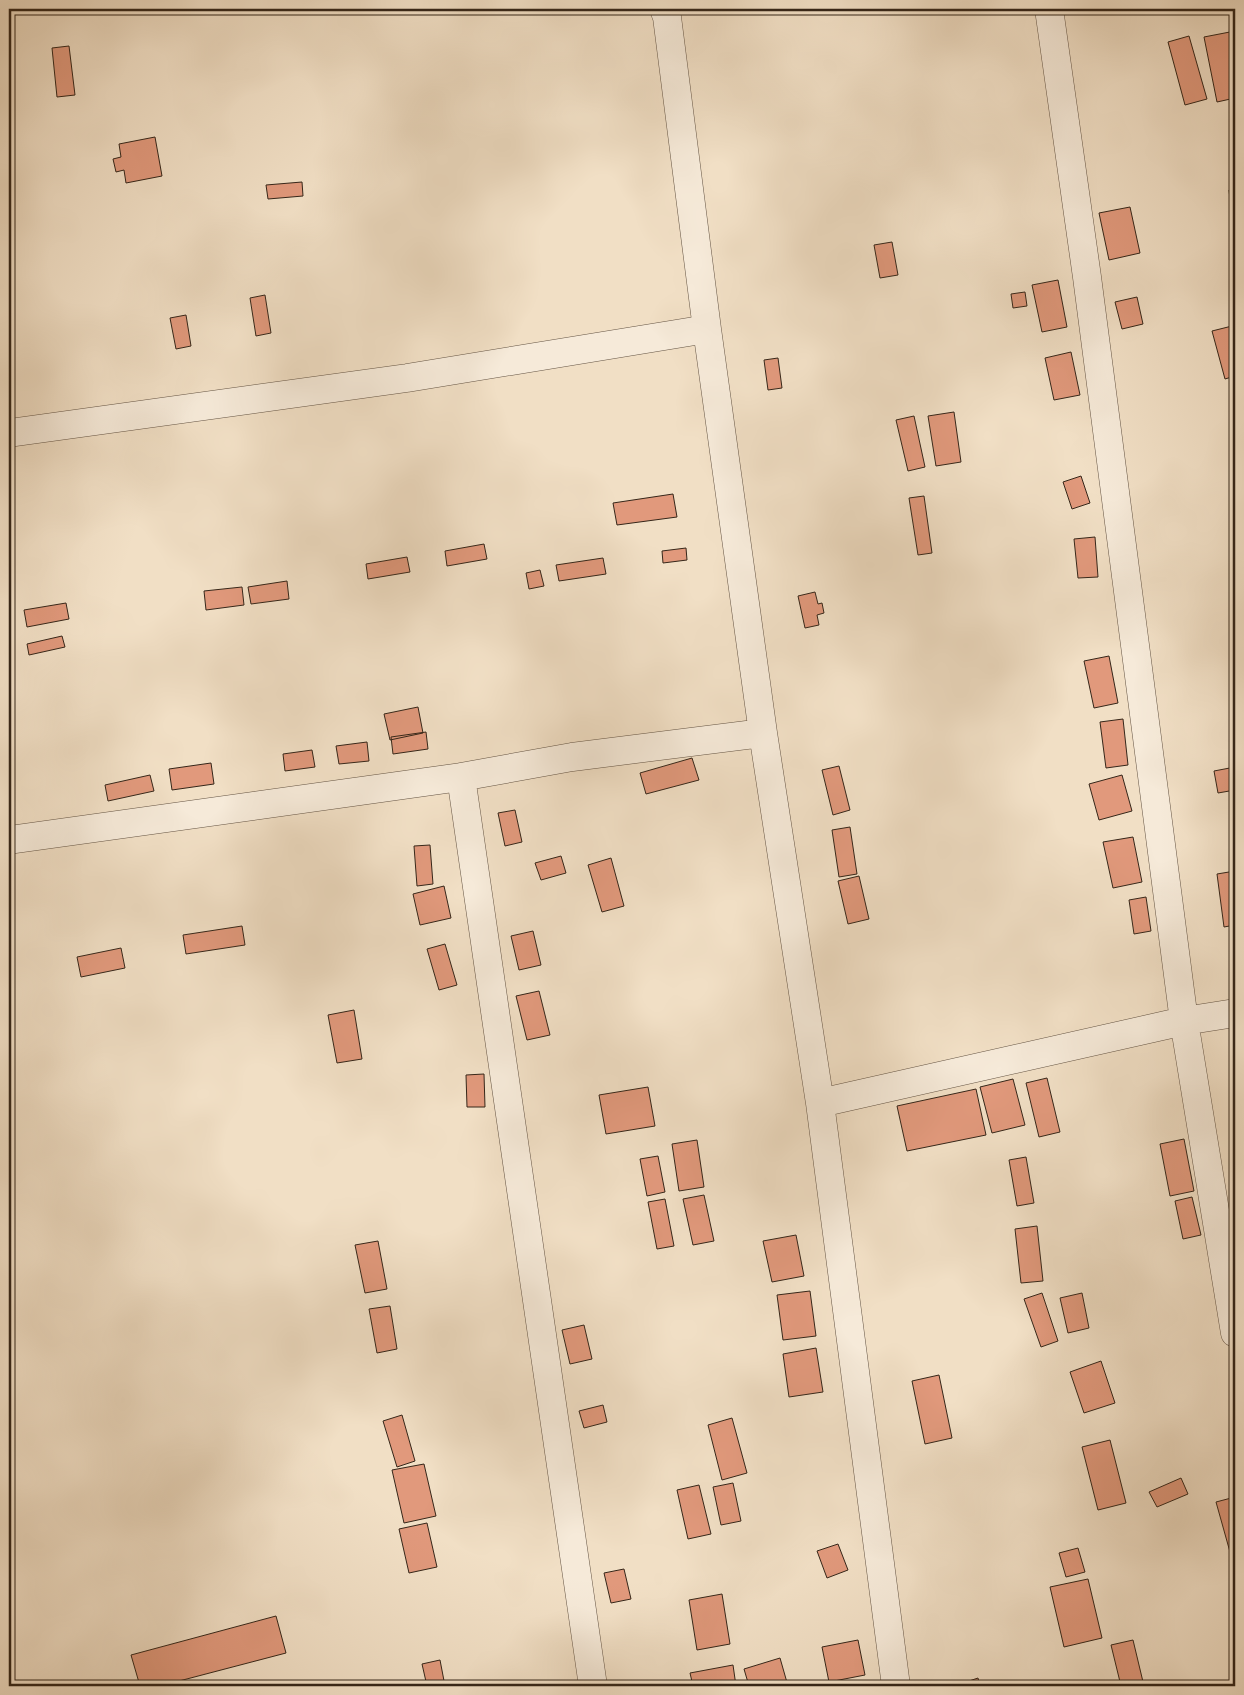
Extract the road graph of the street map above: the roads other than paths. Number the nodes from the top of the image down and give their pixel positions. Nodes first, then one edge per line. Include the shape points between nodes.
1 (664, 9) edge
2 (1049, 9) edge
3 (707, 329) junction
4 (9, 433) edge
5 (762, 733) junction
6 (461, 777) junction
7 (9, 840) edge
8 (1235, 1013) edge
9 (1184, 1021) junction
10 (820, 1103) junction
11 (1235, 1333) edge
12 (593, 1686) edge
13 (896, 1686) edge

1 - 3 street
2 - 9 street
3 - 4 street via 407,378
3 - 5 street
5 - 6 street via 572,757
5 - 10 street
6 - 7 street
6 - 12 street
8 - 9 street
9 - 10 street
9 - 11 street
10 - 13 street

